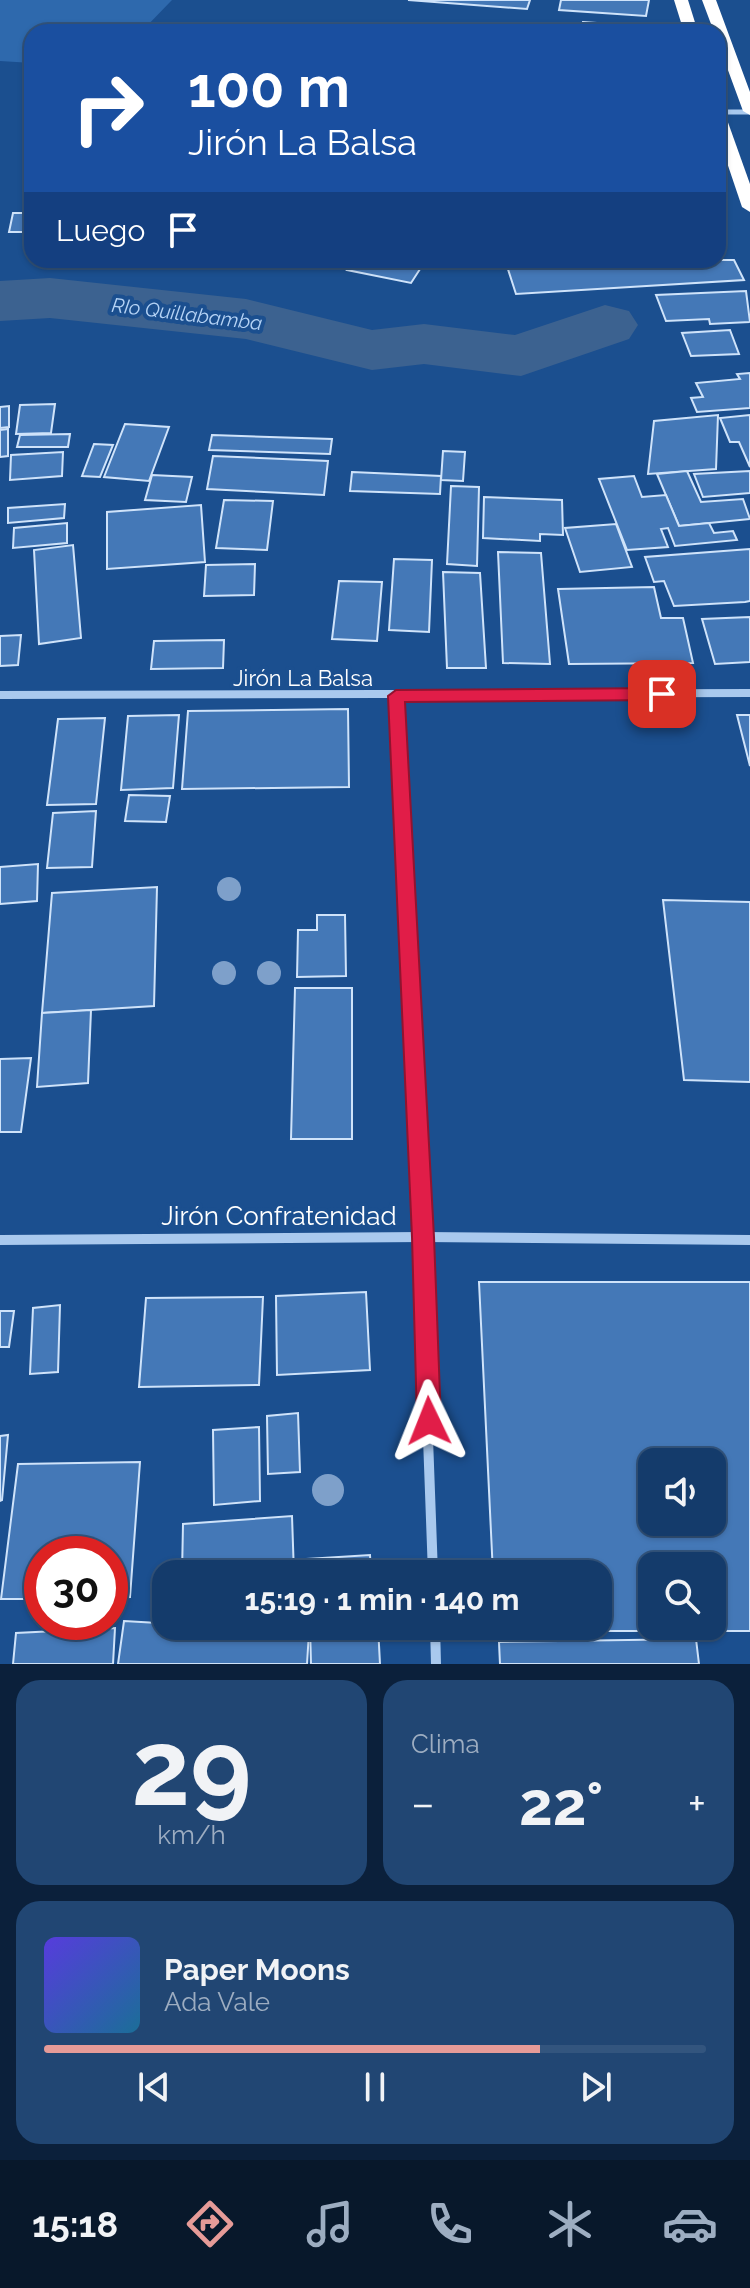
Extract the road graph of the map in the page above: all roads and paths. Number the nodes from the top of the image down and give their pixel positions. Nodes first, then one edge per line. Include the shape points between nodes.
1 (681, 0) edge
2 (709, 0) edge
3 (688, 24) edge
4 (718, 24) edge
5 (726, 46) edge
6 (750, 112) edge
7 (726, 113) edge
8 (726, 136) edge
9 (750, 207) edge
10 (750, 693) edge
11 (0, 695) edge
12 (396, 696) junction
13 (423, 1237) junction
14 (0, 1240) edge
15 (750, 1240) edge
16 (433, 1560) edge
17 (435, 1640) edge
18 (436, 1664) edge

1 - 3 highway
2 - 4 highway
5 - 6 highway
6 - 7 street
8 - 9 highway
10 - 12 street, Jirón La Balsa
11 - 12 street, Jirón La Balsa
12 - 13 street
13 - 14 street, Jirón Confratenidad
13 - 15 street, Jirón Confratenidad
13 - 16 street
17 - 18 street

